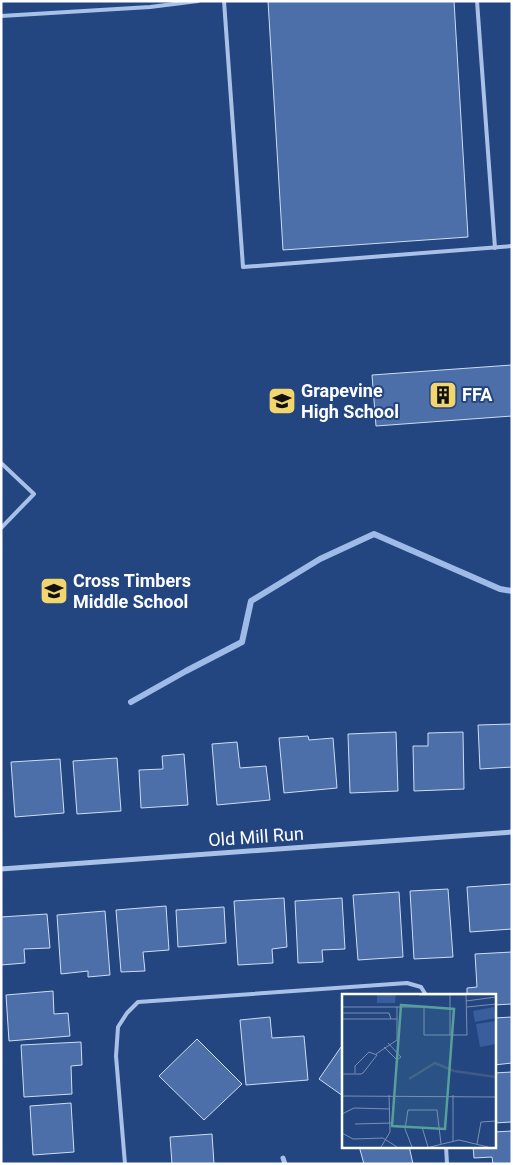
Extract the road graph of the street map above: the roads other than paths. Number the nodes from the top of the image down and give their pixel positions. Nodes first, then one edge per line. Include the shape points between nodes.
1 (198, 1) edge
2 (224, 1) edge
3 (477, 1) edge
4 (178, 3) edge
5 (1, 16) edge
6 (512, 246) edge
7 (495, 248) junction
8 (1, 463) edge
9 (1, 528) edge
10 (512, 832) edge
11 (1, 869) edge
12 (425, 994) edge
13 (446, 1148) edge
14 (125, 1164) edge
15 (447, 1164) edge

1 - 4 lane
2 - 7 lane via 242,267
3 - 7 lane
4 - 5 lane
6 - 7 lane
8 - 9 lane via 34,494
10 - 11 street, Old Mill Run
12 - 14 lane via 421,987 407,983 138,1002 118,1027 116,1056
13 - 15 lane

